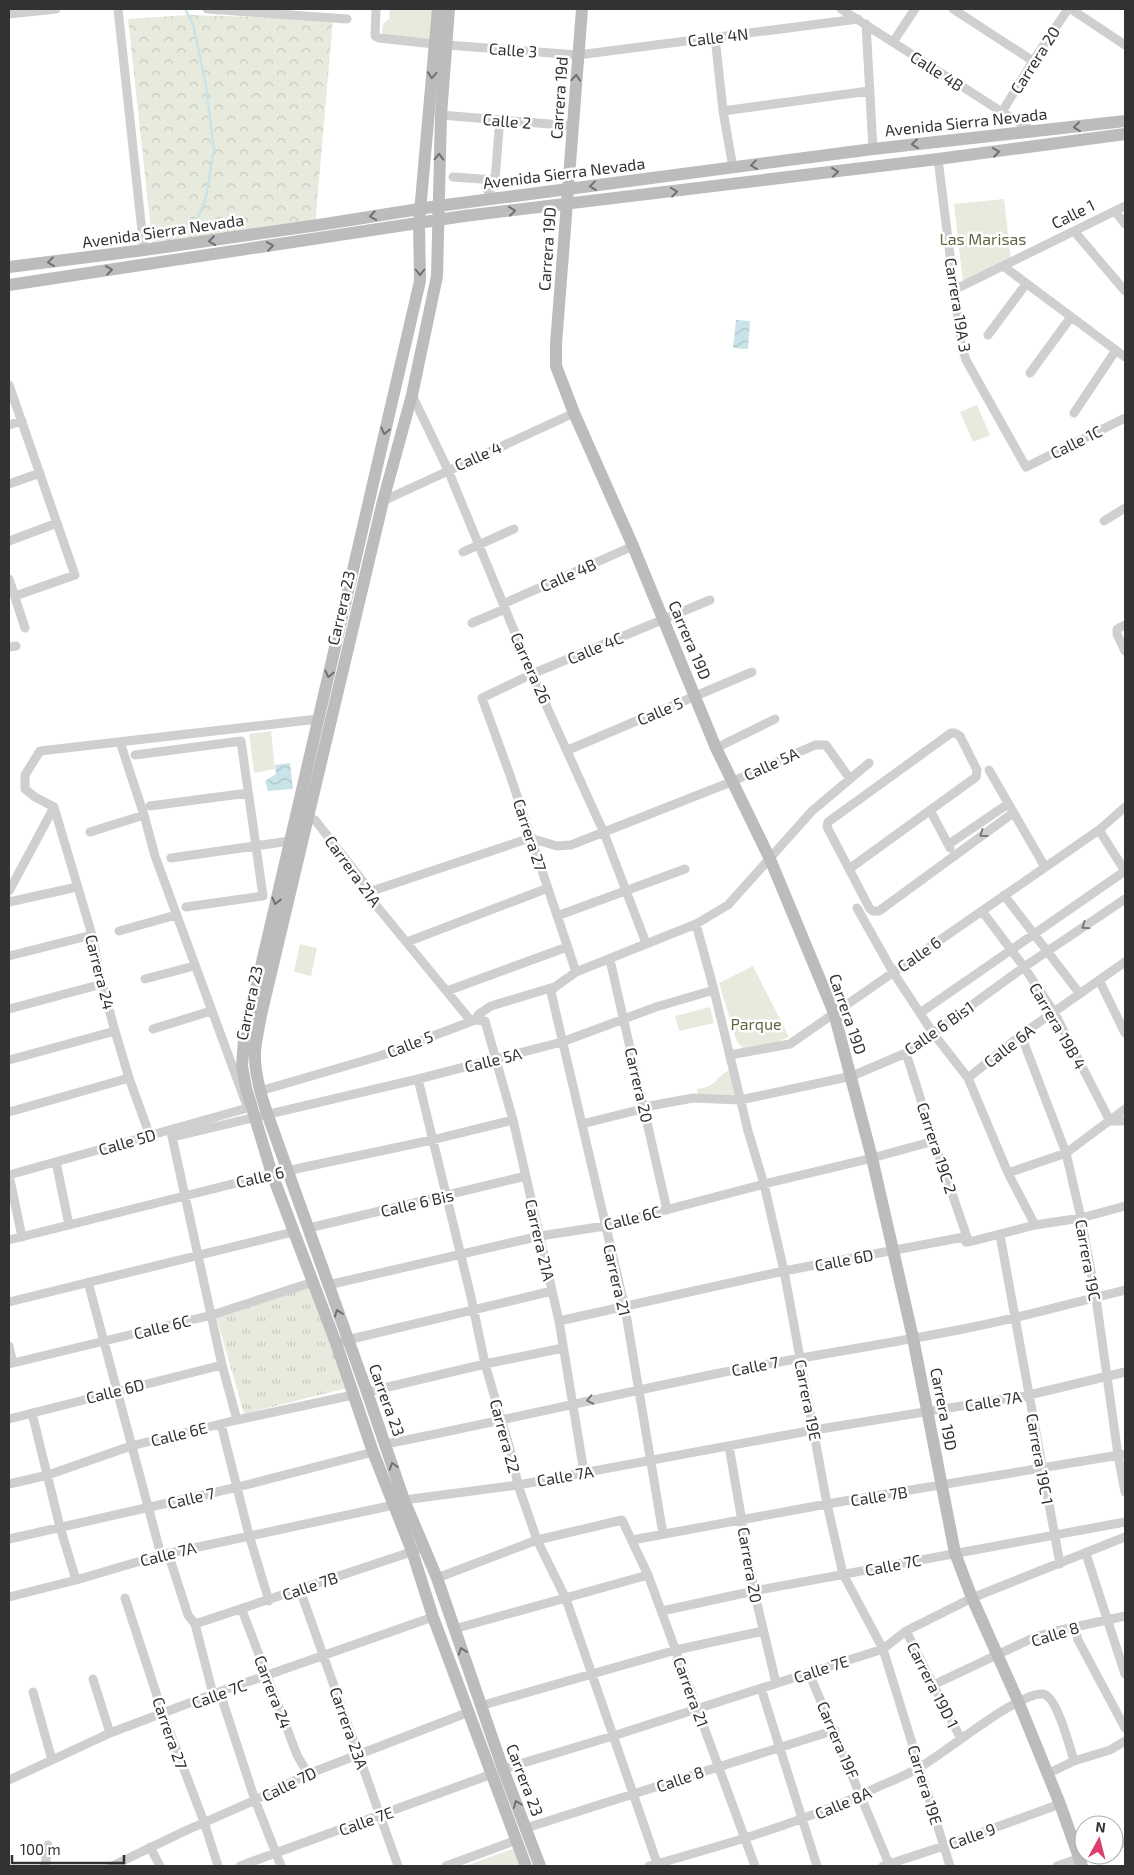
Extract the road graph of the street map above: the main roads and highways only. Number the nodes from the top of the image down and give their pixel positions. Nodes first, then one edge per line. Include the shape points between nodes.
1 (438, 9) edge
2 (449, 9) edge
3 (582, 9) edge
4 (441, 45) junction
5 (1125, 121) edge
6 (1125, 134) edge
7 (568, 189) junction
8 (566, 205) junction
9 (438, 206) junction
10 (421, 208) junction
11 (459, 217) junction
12 (438, 220) junction
13 (420, 224) junction
14 (9, 267) edge
15 (437, 276) junction
16 (9, 285) edge
17 (288, 878) junction
18 (256, 1112) junction
19 (342, 1341) junction
20 (399, 1503) junction
21 (475, 1709) junction
22 (497, 1772) junction
23 (1074, 1838) edge
24 (526, 1866) edge
25 (540, 1866) edge

1 - 4 main road
2 - 4 main road
7 -> 3 main road, Carrera 19d
9 -> 4 main road, Carrera 23
4 -> 10 main road, Carrera 23
5 -> 7 main road, Avenida Sierra Nevada via 873,149
8 -> 6 main road, Avenida Sierra Nevada
7 - 8 main road, Carrera 19D
7 - 9 main road, Avenida Sierra Nevada
11 -> 8 main road, Avenida Sierra Nevada
8 - 23 main road, Carrera 19D via 556,355 560,376 716,748 770,859 834,1013 872,1158 913,1338 955,1553
9 - 10 main road, Avenida Sierra Nevada
9 - 12 main road, Carrera 23
10 - 13 main road, Carrera 23
10 -> 14 main road, Avenida Sierra Nevada
11 - 12 main road
11 - 15 main road via 448,225 443,237
12 - 13 main road
12 - 15 main road, Carrera 23
16 -> 13 main road, Avenida Sierra Nevada
13 -> 17 main road, Carrera 23 via 420,280 290,842
15 - 17 main road, Carrera 23 via 412,395 382,501 308,818
17 - 18 main road, Carrera 23 via 255,1049 260,1091
17 -> 18 main road, Carrera 23 via 244,1040 242,1066 246,1088
18 - 19 main road, Carrera 23 via 272,1174 293,1232
19 -> 18 main road, Carrera 23 via 328,1285 288,1171
20 -> 19 main road, Carrera 23 via 386,1444 367,1392
19 - 20 main road, Carrera 23 via 353,1395 373,1452
20 - 21 main road, Carrera 23 via 433,1618
21 -> 20 main road, Carrera 23 via 437,1578 425,1548
21 - 22 main road, Carrera 23
22 - 24 main road, Carrera 23
25 -> 22 main road, Carrera 23 via 526,1828

